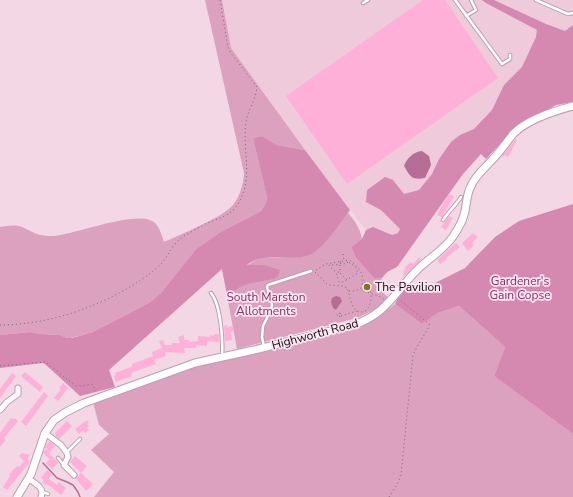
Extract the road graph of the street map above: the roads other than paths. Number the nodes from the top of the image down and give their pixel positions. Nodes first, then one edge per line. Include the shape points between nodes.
1 (368, 0) edge
2 (455, 0) edge
3 (471, 0) edge
4 (536, 0) edge
5 (363, 3) dead end
6 (573, 13) edge
7 (466, 16) junction
8 (510, 55) dead end
9 (573, 106) edge
10 (460, 197) dead end
11 (458, 203) junction
12 (465, 206) junction
13 (443, 220) dead end
14 (312, 271) road end
15 (212, 292) dead end
16 (264, 348) junction
17 (222, 357) junction
18 (18, 388) dead end
19 (0, 410) edge
20 (45, 433) junction
21 (80, 439) dead end
22 (67, 452) junction
23 (58, 458) dead end
24 (64, 465) junction
25 (74, 475) dead end
26 (29, 479) junction
27 (44, 494) edge
28 (17, 497) edge

1 - 5 lane
2 - 7 lane
3 - 7 lane via 476,10
4 - 6 lane via 568,14
7 - 8 lane via 502,64 510,59
9 - 12 street, Highworth Road via 543,115 515,133 473,181
10 - 11 lane
11 - 12 lane
11 - 13 lane
12 - 16 street, Highworth Road via 452,239 416,271 389,303 372,316 355,324
14 - 16 lane via 268,286 272,305 263,326
15 - 17 lane via 223,340
16 - 17 street, Highworth Road
17 - 20 street, Highworth Road via 187,365 98,398 66,412 54,420
18 - 19 street via 20,395 7,402
20 - 22 street
20 - 26 street, Highworth Road
21 - 22 lane
22 - 24 street via 68,457
23 - 24 lane
24 - 25 street
26 - 27 street via 39,486
26 - 28 street, Highworth Road

